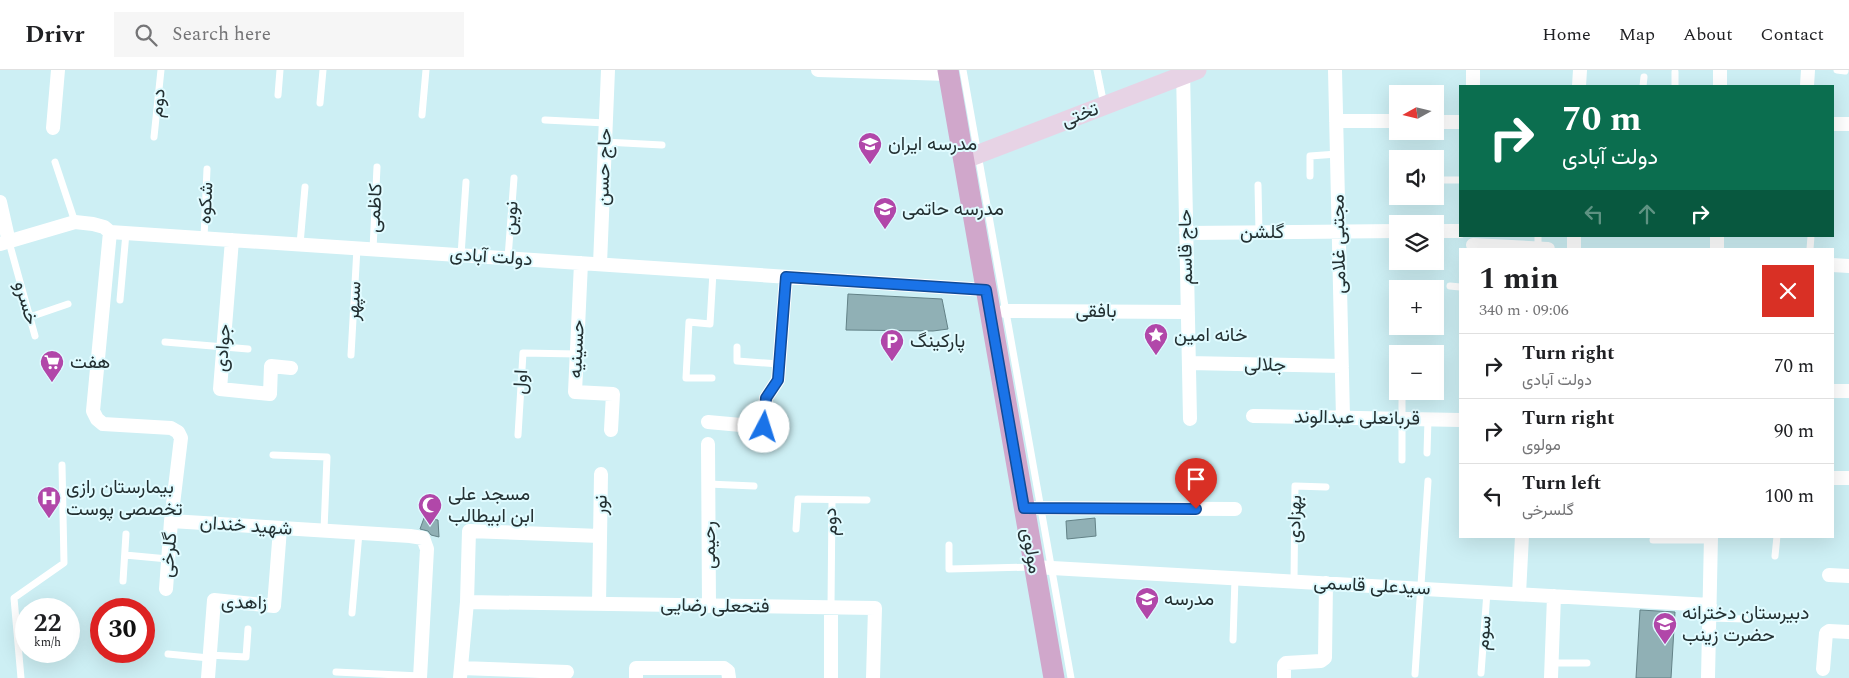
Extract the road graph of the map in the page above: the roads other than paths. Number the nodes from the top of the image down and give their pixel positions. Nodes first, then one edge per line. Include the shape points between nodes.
1 (58, 70) edge
2 (161, 70) edge
3 (280, 70) edge
4 (323, 70) edge
5 (426, 70) edge
6 (608, 70) edge
7 (818, 70) edge
8 (1098, 70) edge
9 (1335, 70) edge
10 (1472, 70) edge
11 (1580, 70) edge
12 (1720, 70) edge
13 (1808, 70) edge
14 (1837, 70) edge
15 (953, 71) edge
16 (1845, 71) edge
17 (1188, 72) edge
18 (1675, 72) dead end
19 (1644, 77) dead end
20 (1473, 85) edge
21 (1579, 85) edge
22 (1643, 85) edge
23 (1675, 85) edge
24 (1720, 85) edge
25 (1807, 85) edge
26 (278, 95) dead end
27 (320, 103) dead end
28 (1104, 106) junction
29 (422, 115) dead end
30 (545, 120) dead end
31 (1336, 121) junction
32 (1389, 122) edge
33 (1444, 122) edge
34 (1459, 122) edge
35 (606, 123) junction
36 (1834, 124) edge
37 (1849, 124) edge
38 (53, 128) dead end
39 (154, 137) dead end
40 (605, 142) junction
41 (662, 145) dead end
42 (1337, 154) junction
43 (971, 157) junction
44 (55, 162) dead end
45 (377, 167) dead end
46 (207, 169) dead end
47 (1310, 176) dead end
48 (514, 178) dead end
49 (1444, 180) edge
50 (1459, 180) edge
51 (466, 182) dead end
52 (1258, 184) dead end
53 (305, 187) dead end
54 (0, 202) edge
55 (75, 222) junction
56 (1389, 231) edge
57 (1444, 231) edge
58 (1459, 231) edge
59 (110, 232) junction
60 (1186, 232) junction
61 (1259, 232) junction
62 (1339, 232) junction
63 (126, 233) junction
64 (204, 238) junction
65 (232, 240) junction
66 (4, 243) edge
67 (1473, 243) edge
68 (300, 244) junction
69 (357, 248) junction
70 (1538, 248) edge
71 (373, 249) junction
72 (461, 255) junction
73 (508, 258) junction
74 (581, 263) junction
75 (600, 264) junction
76 (1834, 265) edge
77 (1849, 266) edge
78 (712, 272) junction
79 (786, 277) junction
80 (1450, 286) dead end
81 (1459, 287) edge
82 (986, 290) junction
83 (120, 300) dead end
84 (68, 304) dead end
85 (1005, 311) junction
86 (1188, 312) junction
87 (30, 317) junction
88 (35, 336) dead end
89 (164, 342) dead end
90 (224, 347) junction
91 (737, 348) dead end
92 (248, 349) dead end
93 (577, 354) junction
94 (352, 355) dead end
95 (1188, 363) junction
96 (779, 364) junction
97 (1342, 366) junction
98 (291, 368) dead end
99 (712, 378) dead end
100 (1834, 391) edge
101 (1849, 391) edge
102 (1402, 400) edge
103 (1253, 416) dead end
104 (1343, 418) junction
105 (1190, 419) dead end
106 (1402, 419) junction
107 (1428, 419) junction
108 (1459, 420) edge
109 (708, 422) dead end
110 (611, 430) dead end
111 (518, 435) dead end
112 (708, 444) dead end
113 (1427, 452) dead end
114 (273, 454) dead end
115 (1402, 460) dead end
116 (62, 465) dead end
117 (601, 474) dead end
118 (1834, 478) edge
119 (1849, 478) edge
120 (1428, 481) dead end
121 (708, 484) junction
122 (754, 486) dead end
123 (1326, 487) dead end
124 (832, 500) junction
125 (867, 500) dead end
126 (1032, 508) junction
127 (1235, 509) dead end
128 (171, 521) junction
129 (280, 529) junction
130 (796, 529) dead end
131 (324, 530) junction
132 (359, 533) junction
133 (126, 534) dead end
134 (600, 536) junction
135 (1522, 538) edge
136 (1711, 538) edge
137 (1777, 538) edge
138 (1653, 540) dead end
139 (949, 545) dead end
140 (125, 555) junction
141 (1775, 556) dead end
142 (168, 559) junction
143 (1042, 567) junction
144 (1829, 575) dead end
145 (1849, 576) edge
146 (1235, 578) junction
147 (123, 581) dead end
148 (1294, 582) junction
149 (1326, 583) junction
150 (166, 589) dead end
151 (1421, 589) junction
152 (1487, 592) junction
153 (1520, 594) junction
154 (1554, 596) junction
155 (467, 602) junction
156 (599, 604) junction
157 (709, 606) junction
158 (831, 607) junction
159 (1710, 611) junction
160 (352, 613) dead end
161 (1745, 619) dead end
162 (248, 630) dead end
163 (1849, 632) edge
164 (1233, 640) dead end
165 (168, 654) dead end
166 (209, 657) junction
167 (1552, 663) junction
168 (1587, 663) dead end
169 (1824, 669) dead end
170 (336, 672) dead end
171 (567, 672) dead end
172 (460, 673) edge
173 (1481, 673) dead end
174 (1415, 674) dead end
175 (420, 677) edge
176 (21, 678) edge
177 (208, 678) edge
178 (636, 678) edge
179 (728, 678) edge
180 (831, 678) edge
181 (873, 678) edge
182 (1054, 678) edge
183 (1070, 678) edge
184 (1284, 678) edge
185 (1551, 678) edge
186 (1708, 678) edge

1 - 38 street
2 - 39 lane, دوم
3 - 26 lane
4 - 27 lane
5 - 29 lane
6 - 35 street, حاج حسن
7 - 15 street
8 - 28 lane
9 - 31 street, مجتبی غلامی
10 - 20 street
11 - 21 street
12 - 24 street
13 - 25 street
14 - 16 lane
15 - 43 main road, مولوی
17 - 28 main road, تختی
17 - 60 street, حاج قاسم
18 - 23 lane
19 - 22 lane
28 - 43 main road, تختی
30 - 35 lane
31 - 32 street
31 - 42 street, مجتبی غلامی
33 - 34 street
35 - 40 street, حاج حسن
36 - 37 street
40 - 41 lane
40 - 75 street, حاج حسن
42 - 47 lane via 1310,156
42 - 62 street, مجتبی غلامی
43 - 82 main road, مولوی
43 - 85 lane
44 - 55 lane
45 - 71 lane, کاظمی
46 - 64 lane, شکوه
48 - 73 lane, نوین
49 - 50 lane
51 - 72 lane
52 - 61 lane
53 - 68 lane
54 - 66 street
55 - 59 street, دولت آبادی via 93,224
55 - 66 street, دولت آبادی
56 - 62 street, گلشن
57 - 58 street
59 - 63 street, دولت آبادی
59 - 128 street, شهید خندان via 93,410 97,420 104,424 171,428 178,432 181,438
60 - 61 street, گلشن
60 - 86 street, حاج قاسم
61 - 62 street, گلشن
62 - 97 street, مجتبی غلامی
63 - 64 street, دولت آبادی
63 - 83 lane
64 - 65 street, دولت آبادی
65 - 68 street, دولت آبادی
65 - 90 street, جوادی
66 - 87 lane, خسرو
67 - 70 street
68 - 69 street, دولت آبادی
69 - 71 street, دولت آبادی
69 - 94 lane, سپهر
71 - 72 street, دولت آبادی
72 - 73 street, دولت آبادی
73 - 74 street, دولت آبادی
74 - 75 street, دولت آبادی
74 - 93 street, حسینیه
75 - 78 street, دولت آبادی
76 - 77 street
78 - 79 street, دولت آبادی
78 - 99 lane via 710,324 689,322 686,378
79 - 82 street, دولت آبادی
79 - 96 street
80 - 81 lane
82 - 126 main road, مولوی
84 - 87 lane
85 - 86 street, بافقی
85 - 126 lane
86 - 95 street, حاج قاسم
87 - 88 lane, خسرو
89 - 90 lane
90 - 92 lane
90 - 98 street, جوادی via 220,389 270,394 271,366
91 - 96 lane via 737,361
93 - 110 street, حسینیه via 575,392 613,394
93 - 111 lane, اول via 523,353
95 - 97 street, جلالی
95 - 105 street, حاج قاسم
96 - 109 street via 778,380 766,398 764,427
97 - 104 street, مجتبی غلامی
100 - 101 street
102 - 106 lane
103 - 104 street, قربانعلی عبدالوند
104 - 106 street, قربانعلی عبدالوند
106 - 107 street, قربانعلی عبدالوند
106 - 115 lane
107 - 108 street, قربانعلی عبدالوند
107 - 113 lane
112 - 121 street, رحیمی
114 - 131 lane via 327,457
116 - 176 lane via 64,563 14,598
117 - 134 street, نور
118 - 119 street
120 - 151 lane
121 - 122 lane
121 - 157 street, رحیمی
123 - 148 lane, بهزادی via 1295,486
124 - 125 lane
124 - 130 lane, دوم via 798,499
124 - 158 lane, دوم
126 - 127 street
126 - 143 main road, مولوی
128 - 129 street, شهید خندان
128 - 142 street, گلرخی
129 - 131 street, شهید خندان
129 - 166 street, زاهدی via 274,606 214,600
131 - 132 street, شهید خندان
132 - 160 lane
132 - 175 street, شهید خندان via 419,536 426,542
133 - 140 lane
134 - 155 street via 469,531
134 - 156 street
135 - 153 street
136 - 138 lane
136 - 159 street
137 - 141 lane
139 - 143 lane via 949,569
140 - 142 lane
140 - 147 lane
142 - 150 street, گلرخی
143 - 146 street, سیدعلی قاسمی
143 - 182 main road, مولوی
143 - 183 lane
144 - 145 street
146 - 148 street, سیدعلی قاسمی
146 - 164 lane
148 - 149 street, سیدعلی قاسمی
149 - 151 street, سیدعلی قاسمی
149 - 184 street via 1325,658 1286,663
151 - 152 street, سیدعلی قاسمی
151 - 174 lane
152 - 153 street, سیدعلی قاسمی
152 - 173 lane, سوم
153 - 154 street, سیدعلی قاسمی
154 - 159 street, سیدعلی قاسمی
154 - 167 street
155 - 156 street, فتحعلی رضایی
155 - 172 street
156 - 157 street, فتحعلی رضایی
157 - 158 street, فتحعلی رضایی
158 - 180 street
158 - 181 street, فتحعلی رضایی via 875,608
159 - 161 lane
159 - 186 street
162 - 166 lane via 246,657
163 - 169 street via 1826,633
165 - 166 lane
166 - 177 street, زاهدی
167 - 168 lane
167 - 185 street
170 - 175 lane
171 - 172 street
178 - 179 street via 636,668 724,668 728,671

